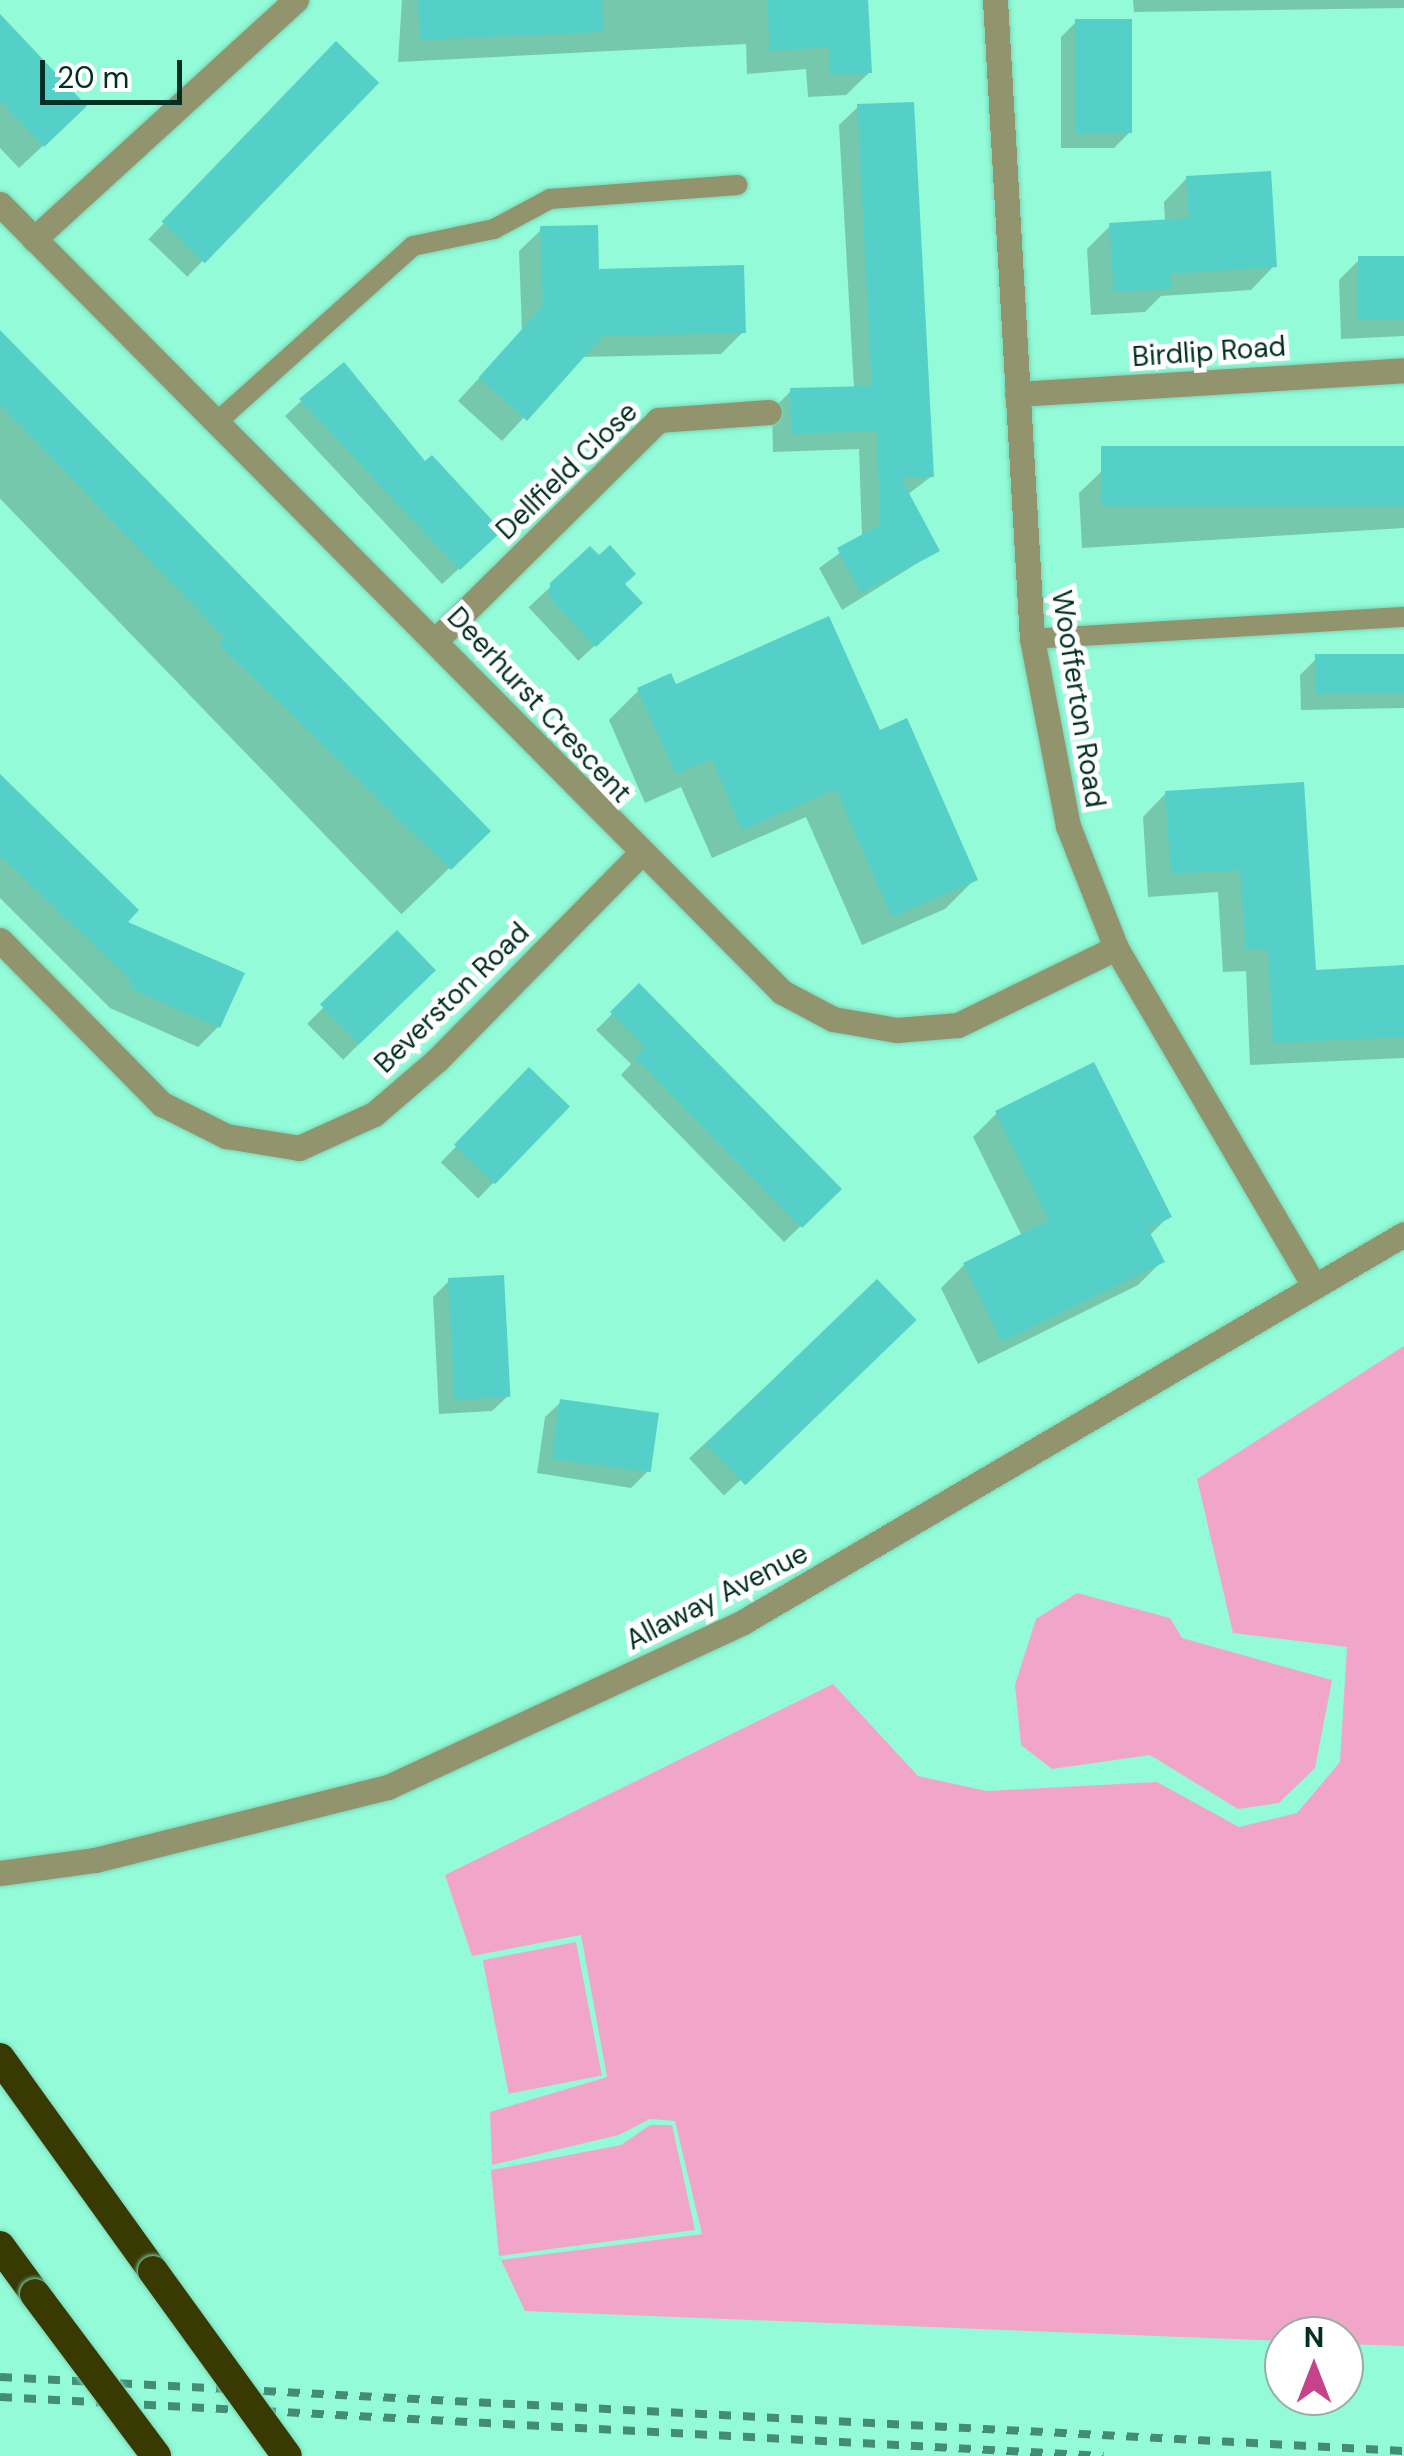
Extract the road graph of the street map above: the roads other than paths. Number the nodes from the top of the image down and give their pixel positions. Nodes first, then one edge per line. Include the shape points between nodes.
1 (296, 0) edge
2 (995, 0) edge
3 (737, 185) dead end
4 (0, 204) edge
5 (34, 239) junction
6 (1404, 370) edge
7 (1017, 394) junction
8 (769, 412) dead end
9 (217, 422) junction
10 (1404, 617) edge
11 (1032, 639) junction
12 (436, 640) junction
13 (639, 855) junction
14 (0, 940) edge
15 (1116, 948) junction
16 (1404, 1234) edge
17 (1314, 1286) junction
18 (0, 1874) edge
19 (0, 2058) edge
20 (0, 2246) edge
21 (156, 2456) edge
22 (287, 2456) edge

1 - 5 street
2 - 7 street, Woofferton Road
3 - 9 lane via 550,199 494,229 413,246
4 - 5 street, Deerhurst Crescent
5 - 9 street, Deerhurst Crescent
6 - 7 street, Birdlip Road
7 - 11 street, Woofferton Road
8 - 12 street, Dellfield Close via 658,420
9 - 12 street, Deerhurst Crescent
10 - 11 lane
11 - 15 street, Woofferton Road via 1068,826
12 - 13 street, Deerhurst Crescent
13 - 14 street, Beverston Road via 437,1060 374,1114 299,1148 226,1136 162,1104
13 - 15 street, Deerhurst Crescent via 782,992 833,1018 898,1030 958,1025
15 - 17 street, Woofferton Road
16 - 17 street, Allaway Avenue
17 - 18 street, Allaway Avenue via 1056,1446 744,1622 388,1787 95,1860
19 - 22 highway, bridge
20 - 21 highway, bridge

